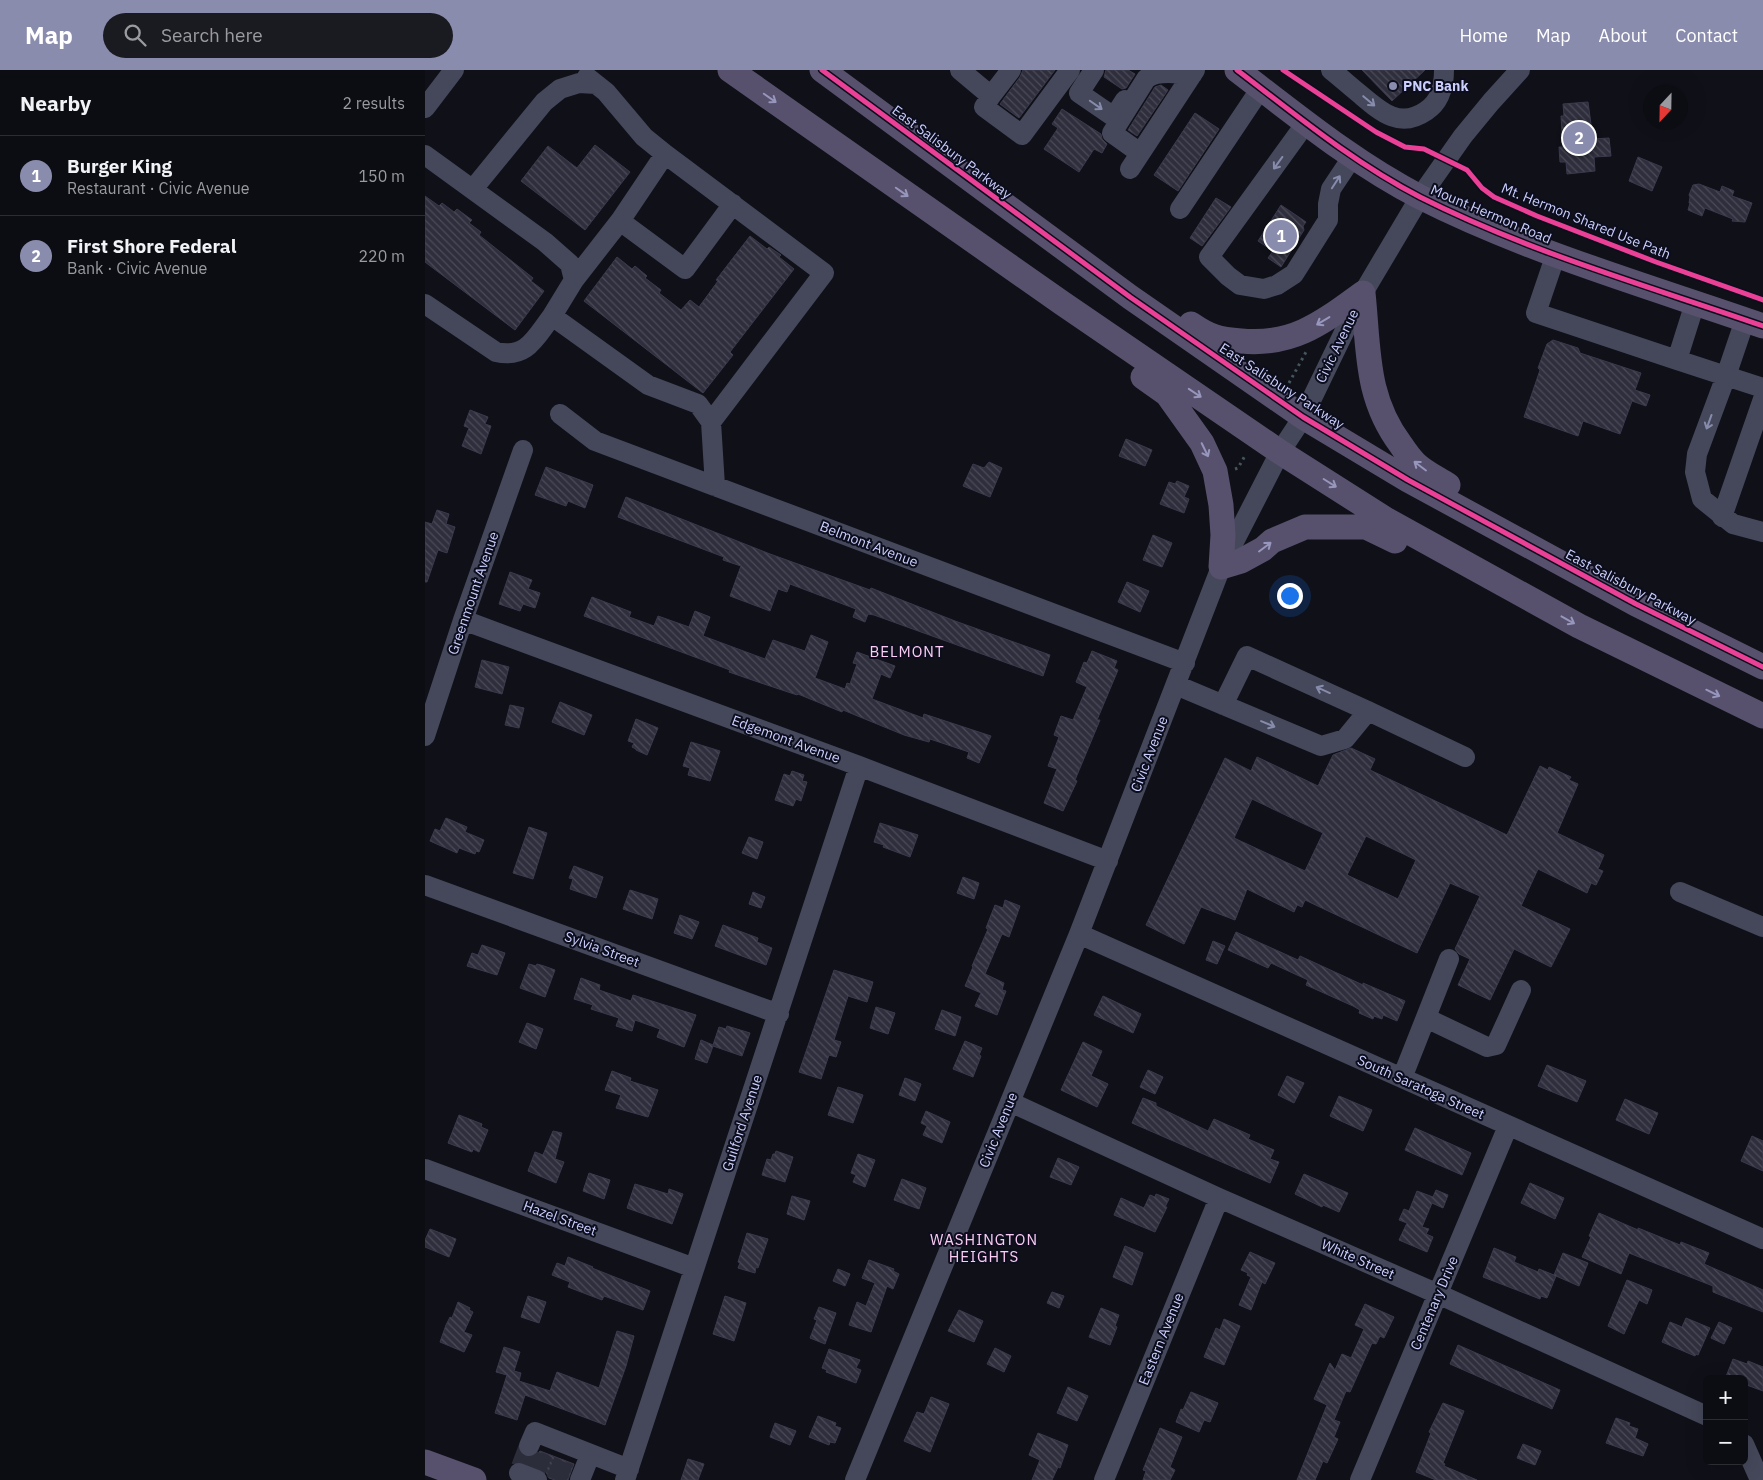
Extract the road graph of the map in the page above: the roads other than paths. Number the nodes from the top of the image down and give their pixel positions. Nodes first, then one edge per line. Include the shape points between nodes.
1 (454, 70) edge
2 (577, 70) edge
3 (730, 70) edge
4 (822, 70) edge
5 (960, 70) edge
6 (1011, 70) edge
7 (1070, 70) edge
8 (1094, 70) edge
9 (1146, 70) edge
10 (1237, 70) edge
11 (1331, 70) edge
12 (1443, 70) edge
13 (1193, 73) edge
14 (1511, 73) edge
15 (597, 84) junction
16 (1261, 88) junction
17 (991, 96) junction
18 (425, 108) edge
19 (1306, 123) junction
20 (665, 154) junction
21 (425, 155) edge
22 (1353, 156) junction
23 (473, 189) junction
24 (1420, 196) junction
25 (733, 204) junction
26 (1008, 208) junction
27 (1180, 209) dead end
28 (933, 213) junction
29 (620, 221) junction
30 (1556, 254) junction
31 (574, 280) junction
32 (1363, 294) junction
33 (1695, 303) junction
34 (425, 304) edge
35 (552, 316) junction
36 (1754, 323) edge
37 (1677, 360) junction
38 (1726, 376) junction
39 (1763, 388) edge
40 (1763, 399) edge
41 (560, 414) dead end
42 (1303, 417) junction
43 (711, 422) junction
44 (523, 450) dead end
45 (1280, 452) junction
46 (715, 486) junction
47 (1722, 517) junction
48 (1763, 532) edge
49 (1221, 567) junction
50 (1525, 597) junction
51 (1637, 604) junction
52 (463, 620) junction
53 (1185, 663) junction
54 (1763, 667) edge
55 (1176, 685) junction
56 (1223, 705) junction
57 (1368, 711) junction
58 (1763, 716) edge
59 (425, 736) edge
60 (1465, 757) dead end
61 (859, 766) junction
62 (1107, 861) junction
63 (425, 885) edge
64 (1680, 892) dead end
65 (1763, 927) edge
66 (1079, 934) junction
67 (1449, 959) dead end
68 (1521, 990) dead end
69 (779, 1014) junction
70 (1425, 1018) junction
71 (1402, 1078) junction
72 (1010, 1102) junction
73 (1508, 1126) junction
74 (425, 1169) edge
75 (1219, 1198) junction
76 (1763, 1240) edge
77 (694, 1268) junction
78 (1438, 1294) junction
79 (1703, 1414) edge
80 (540, 1445) dead end
81 (1748, 1453) edge
82 (590, 1454) junction
83 (425, 1462) edge
84 (627, 1475) edge
85 (474, 1480) edge
86 (580, 1480) edge
87 (855, 1480) edge
88 (1104, 1480) edge
89 (1360, 1480) edge
90 (1760, 1480) edge

1 - 18 street
2 - 15 street
3 -> 28 main road
4 - 26 main road, East Salisbury Parkway
5 - 17 street
6 - 17 street
7 - 17 street via 1022,135 984,107
8 -> 9 street via 1079,93 1114,117
10 - 16 main road, Mount Hermon Road
11 -> 12 street via 1383,113 1397,118 1416,118 1435,104
13 - 13 street via 1135,161 1112,133 1147,79 1158,72
14 - 24 street, Civic Avenue
15 - 20 street via 644,136
15 - 23 street via 561,89 544,102
16 - 19 main road, Mount Hermon Road
16 - 27 street
19 - 22 main road, Mount Hermon Road
19 -> 22 street via 1209,256 1228,276 1240,284 1263,289 1294,274 1328,220 1331,189
20 - 25 street
20 - 29 street
21 - 23 street
22 - 24 main road, Mount Hermon Road
23 - 31 street via 571,264
24 - 30 main road, Mount Hermon Road
24 - 32 street, Civic Avenue
25 - 29 street via 685,269
25 - 43 street via 824,273
32 -> 26 main road via 1318,324 1281,340 1250,342 1207,335 1077,242
26 - 42 main road, East Salisbury Parkway
28 -> 45 main road
28 -> 49 main road via 1045,308 1167,394 1202,443 1215,471 1223,535
29 - 31 street
30 - 33 main road, Mount Hermon Road
30 - 37 street via 1536,313
31 - 35 street
32 - 42 street, Civic Avenue
51 -> 32 main road via 1596,566 1454,489 1415,463 1381,413 1368,363
33 - 36 main road, Mount Hermon Road
33 - 37 street
34 - 35 street via 496,352 507,354 525,350
35 - 43 street via 648,385 698,404
36 - 38 street
37 - 38 street
38 - 39 street
38 -> 47 street via 1697,454 1695,472 1702,499
40 - 47 street
41 - 46 street, Belmont Avenue via 595,441
42 - 45 street, Civic Avenue
42 - 51 main road, East Salisbury Parkway via 1408,480
43 - 46 street
44 - 52 street, Greenmount Avenue
45 - 49 street, Civic Avenue
45 -> 50 main road via 1387,520
46 - 53 street, Belmont Avenue
47 - 48 street via 1733,524
49 -> 50 main road via 1241,561 1272,541 1305,526 1366,527 1407,546 1471,583
49 - 53 street, Civic Avenue
50 -> 58 main road
51 - 54 main road, East Salisbury Parkway
52 - 59 street, Greenmount Avenue
52 - 61 street, Edgemont Avenue
53 - 55 street, Civic Avenue
55 - 56 street
55 - 62 street, Civic Avenue
56 -> 57 street via 1321,746 1345,739
57 -> 56 street via 1247,656
57 - 60 street
61 - 62 street, Edgemont Avenue
61 - 69 street, Guilford Avenue
62 - 66 street, Civic Avenue
63 - 69 street, Sylvia Street
64 - 65 street
66 - 71 street, South Saratoga Street
66 - 72 street, Civic Avenue
67 - 70 street
68 - 70 street via 1492,1047
69 - 77 street, Guilford Avenue
70 - 71 street
71 - 73 street, South Saratoga Street
72 - 75 street, White Street
72 - 87 street, Civic Avenue
73 - 76 street, South Saratoga Street
73 - 78 street, Centenary Drive
74 - 77 street, Hazel Street
75 - 78 street, White Street
75 - 88 street, Eastern Avenue
77 - 84 street, Guilford Avenue
78 - 79 street, White Street
78 - 89 street, Centenary Drive
80 - 82 street via 567,1453
81 - 90 street
82 - 84 street
82 - 86 street
83 - 85 main road

